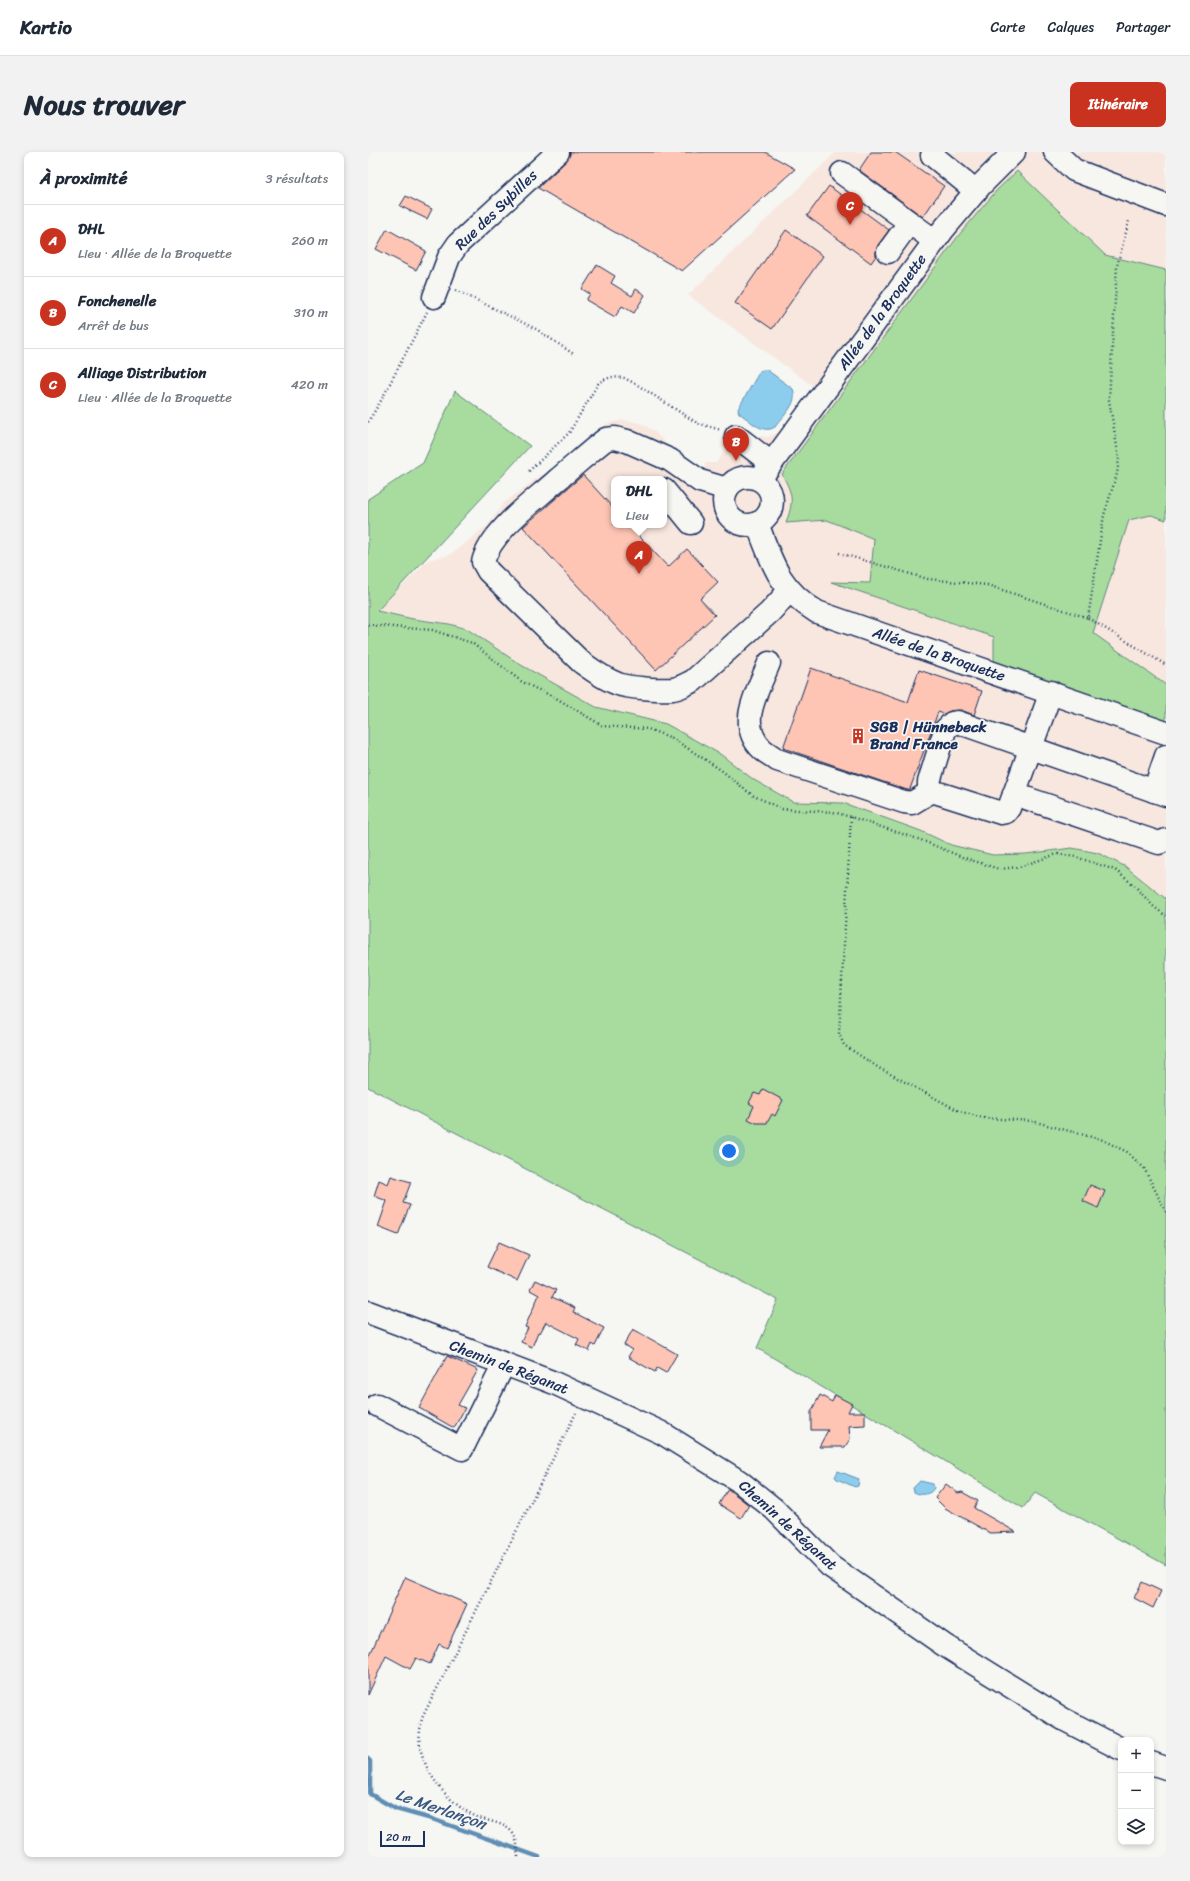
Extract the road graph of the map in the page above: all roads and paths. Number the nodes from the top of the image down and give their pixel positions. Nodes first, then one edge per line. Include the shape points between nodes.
1 (558, 152) edge
2 (1014, 152) edge
3 (1055, 152) edge
4 (932, 155) dead end
5 (842, 174) dead end
6 (976, 190) junction
7 (1166, 204) edge
8 (1129, 221) dead end
9 (909, 223) junction
10 (935, 241) junction
11 (888, 252) dead end
12 (437, 289) junction
13 (575, 355) dead end
14 (368, 422) edge
15 (736, 436) joint
16 (661, 456) junction
17 (529, 471) dead end
18 (765, 471) junction
19 (660, 476) edge
20 (727, 489) junction
21 (667, 494) edge
22 (691, 523) dead end
23 (757, 523) junction
24 (839, 553) dead end
25 (789, 591) junction
26 (1088, 618) junction
27 (769, 663) dead end
28 (1166, 665) edge
29 (1051, 692) junction
30 (1166, 733) edge
31 (1031, 748) junction
32 (1166, 756) edge
33 (932, 791) junction
34 (1160, 793) edge
35 (1014, 794) junction
36 (851, 817) dead end
37 (1166, 840) edge
38 (1166, 1212) edge
39 (368, 1312) edge
40 (504, 1364) junction
41 (584, 1397) junction
42 (377, 1405) dead end
43 (1118, 1747) edge
44 (1154, 1764) edge
45 (1166, 1768) edge
46 (518, 1856) edge

1 - 12 street, Rue des Sybilles via 458,244 449,257
2 - 6 street, Allée de la Broquette
3 - 7 street via 1074,170
4 - 6 street
5 - 9 street
6 - 10 street, Allée de la Broquette
8 - 26 path via 1117,266 1109,400 1119,458 1118,469 1104,515
9 - 10 street
9 - 11 street
10 - 18 street, Allée de la Broquette
12 - 13 path via 536,329
12 - 14 path via 405,356
15 - 17 path via 697,423 636,384 624,378 611,377 599,382 569,433
15 - 18 street
16 - 19 street
16 - 20 street via 700,481
16 - 25 street via 628,441 606,439 502,531 485,554 483,562 488,570 581,662 597,674 618,684 658,689 672,689 693,681 770,612
18 - 20 street via 745,476 731,483
18 - 23 street via 772,505 764,519
20 - 23 street via 724,505 733,520 740,524
21 - 22 street
23 - 25 street, Allée de la Broquette via 776,570
24 - 26 path via 928,579 987,585
25 - 29 street, Allée de la Broquette via 800,602 817,612
26 - 28 path
27 - 33 street via 750,710 749,723 752,735 762,749 777,760 904,802 912,803
29 - 30 street, Allée de la Broquette
29 - 31 street
31 - 33 street via 957,722 952,723 946,730 929,782
31 - 34 street
31 - 35 street
32 - 34 street
33 - 35 street via 1001,813 1009,808
35 - 37 street via 1158,843
36 - 38 path via 839,1034 844,1045 879,1068 959,1111 983,1118 1032,1121 1103,1140 1128,1152 1144,1168
39 - 40 street, Chemin de Réganat
40 - 41 street, Chemin de Réganat
40 - 42 street via 462,1449
41 - 43 street, Chemin de Réganat via 662,1434 739,1481 774,1510 830,1566 944,1646 1063,1719
41 - 46 path via 422,1718 419,1734 421,1751 436,1783 463,1810 502,1824 511,1832 518,1841
44 - 45 street

